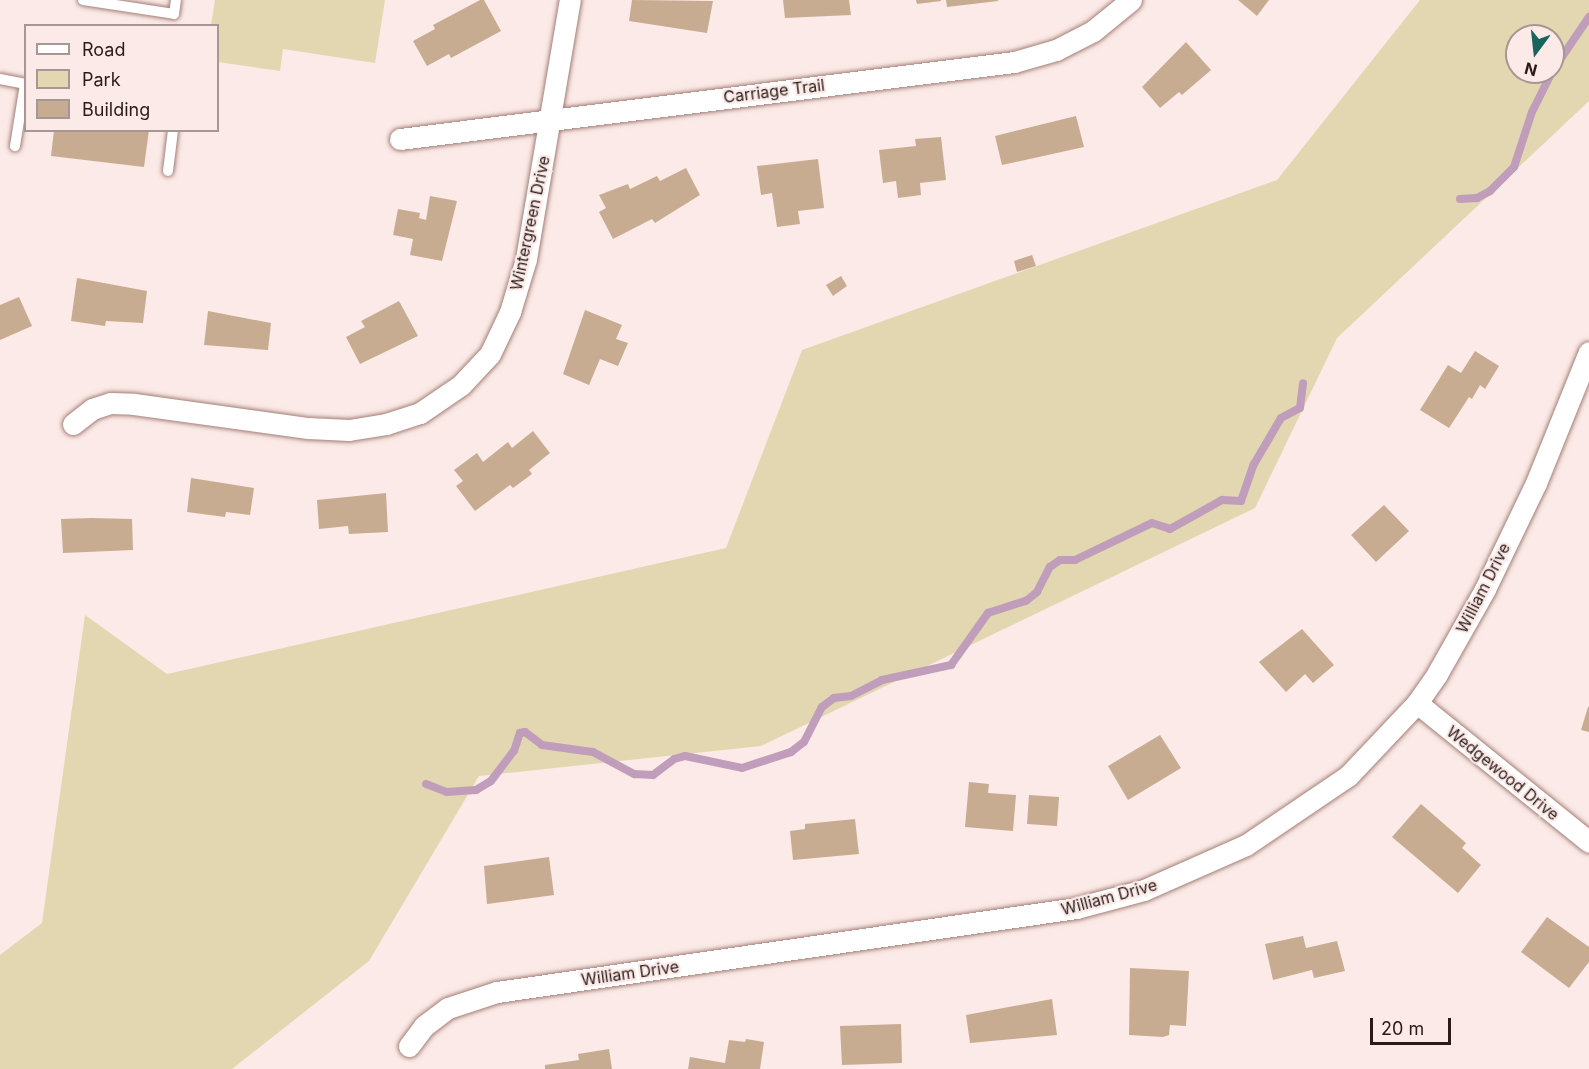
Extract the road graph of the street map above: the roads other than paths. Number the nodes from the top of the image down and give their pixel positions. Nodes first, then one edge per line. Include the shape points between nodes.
1 (83, 0) edge
2 (176, 0) edge
3 (570, 0) edge
4 (1131, 0) edge
5 (175, 20) edge
6 (0, 79) edge
7 (24, 84) edge
8 (24, 90) edge
9 (550, 118) junction
10 (173, 132) edge
11 (400, 139) dead end
12 (15, 146) dead end
13 (168, 171) dead end
14 (1589, 352) edge
15 (74, 424) dead end
16 (1417, 703) junction
17 (1589, 842) edge
18 (408, 1046) dead end

1 - 5 lane
2 - 5 lane
3 - 9 street, Wintergreen Drive
4 - 9 street, Carriage Trail via 1093,31 1056,51 1014,62
6 - 7 lane
8 - 12 lane
9 - 11 street, Carriage Trail
9 - 15 street, Wintergreen Drive via 526,259 510,312 490,354 460,385 420,413 349,430 110,403 92,409
10 - 13 lane
14 - 16 street, William Drive via 1536,483 1485,589
16 - 17 street, Wedgewood Drive
16 - 18 street, William Drive via 1372,753 1319,799 1246,845 1144,890 1008,920 497,992 448,1008 424,1026

